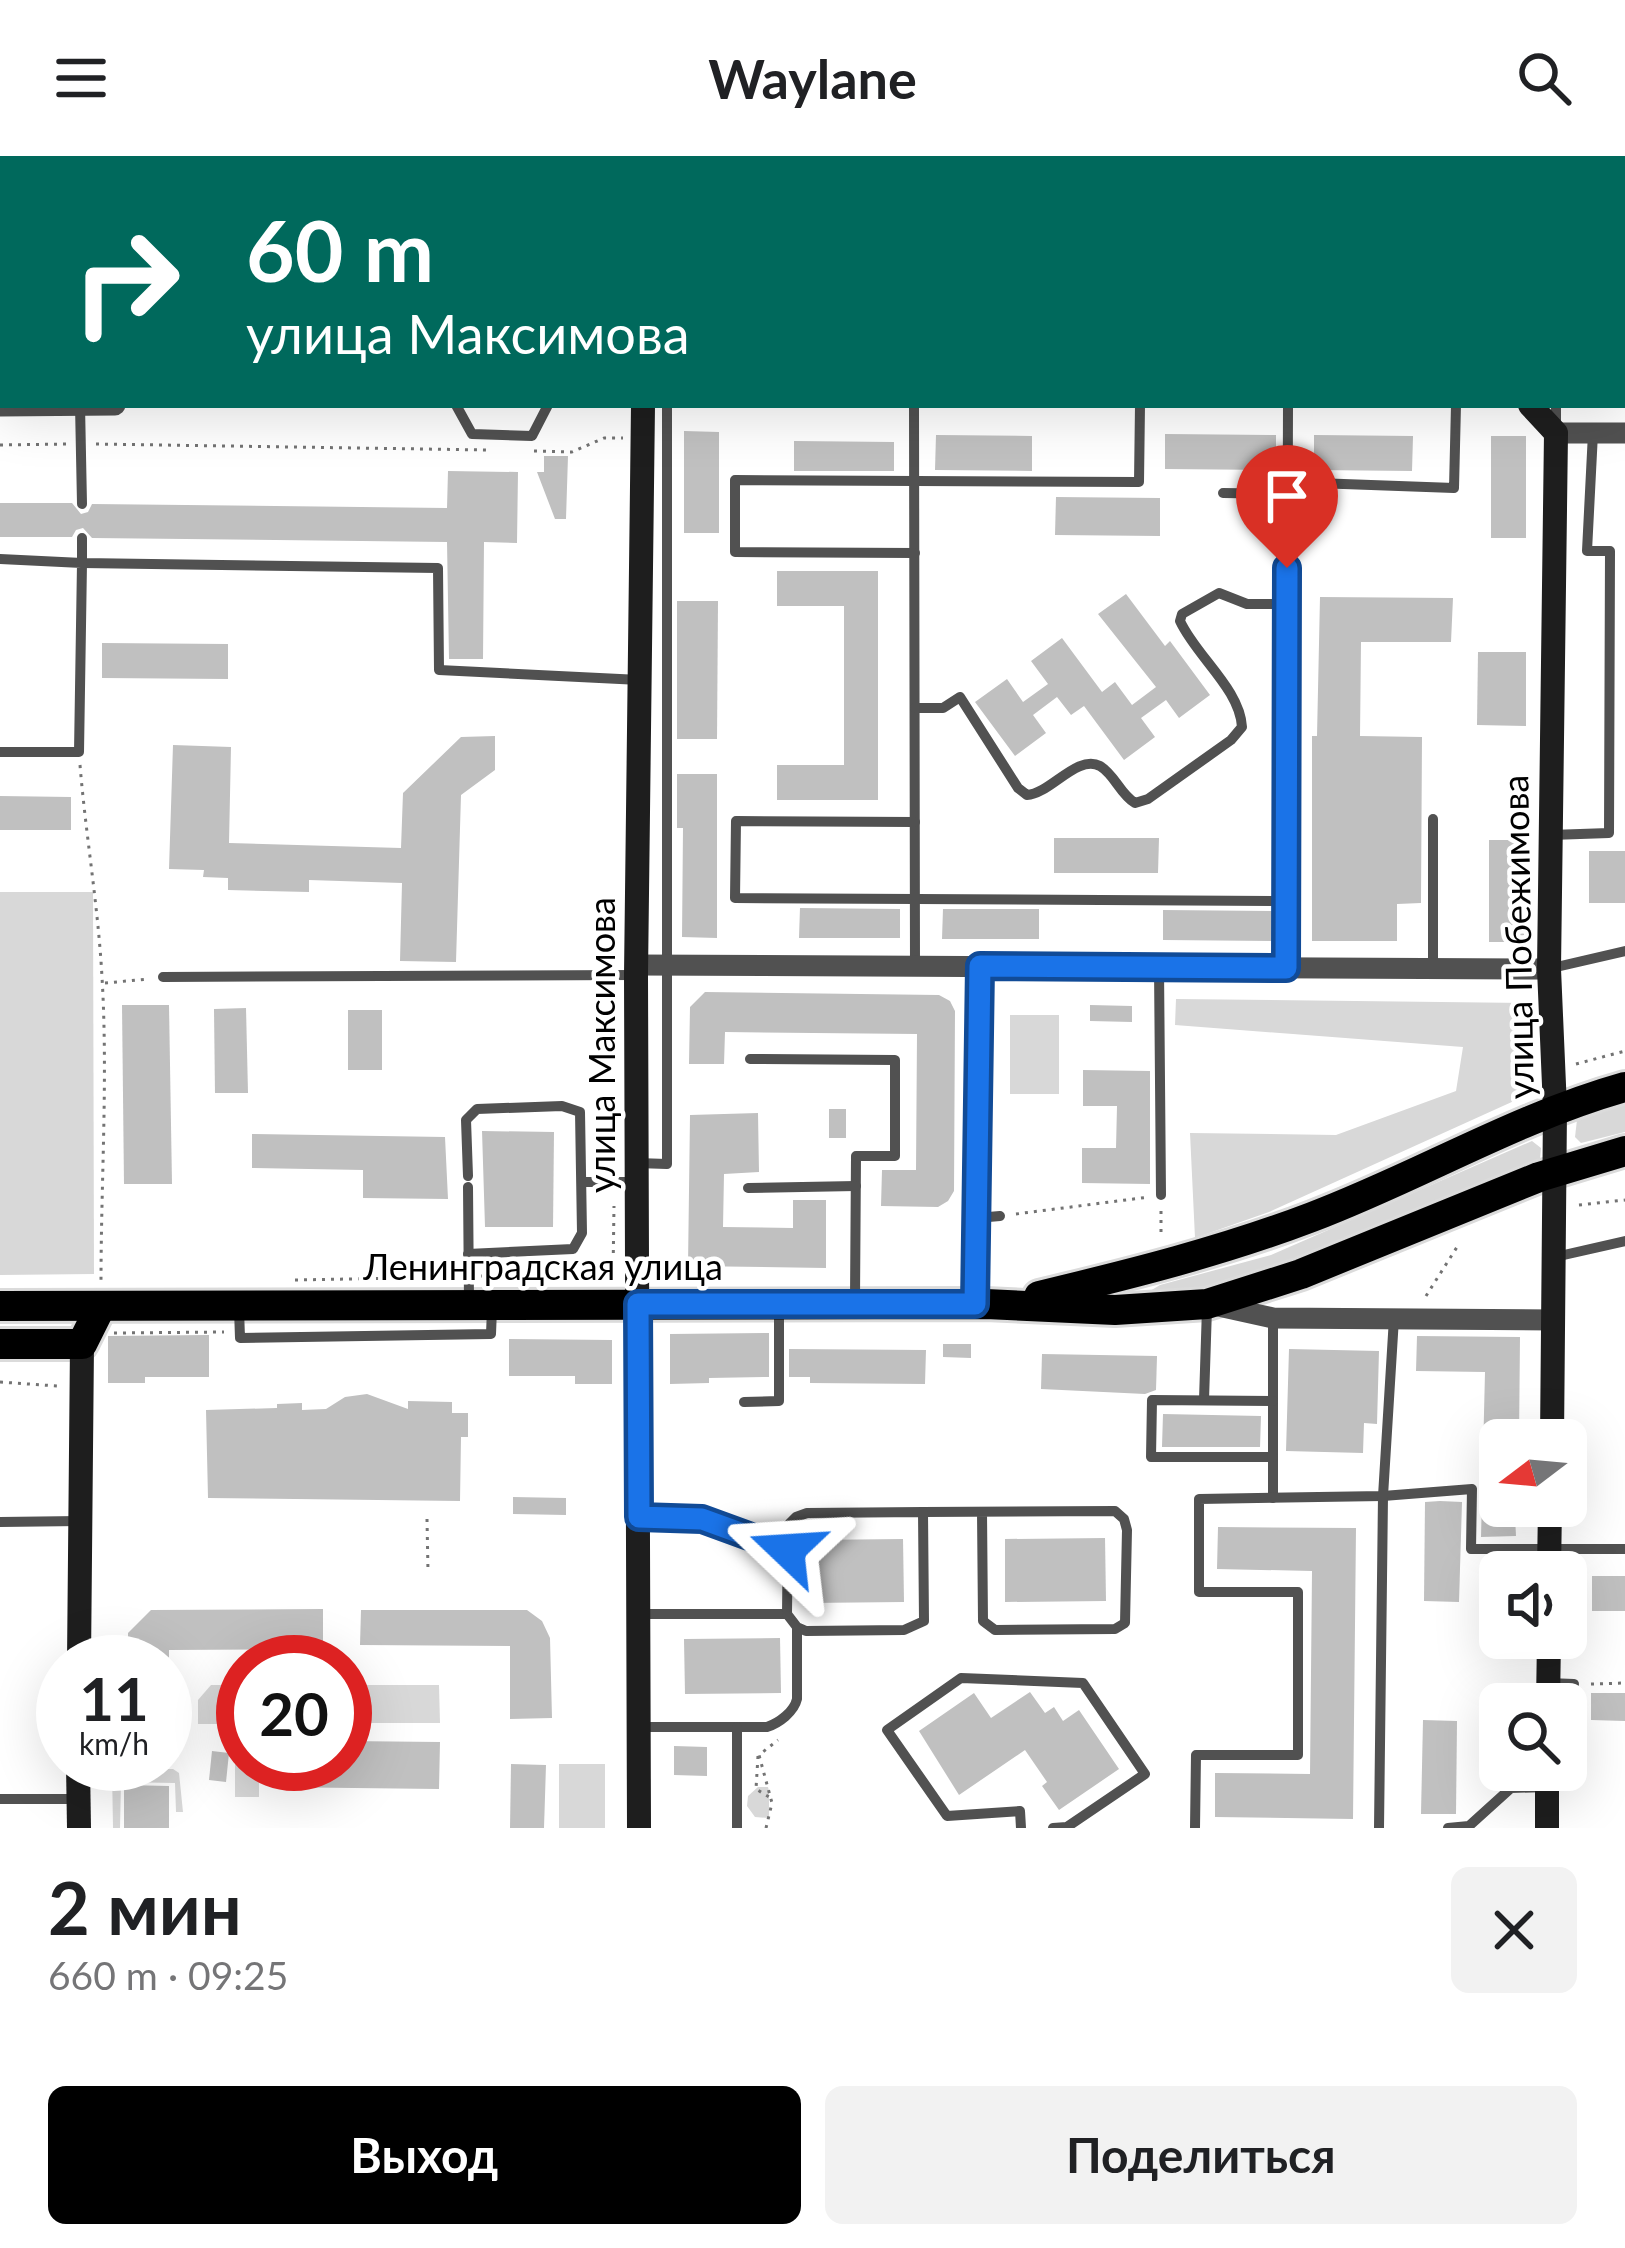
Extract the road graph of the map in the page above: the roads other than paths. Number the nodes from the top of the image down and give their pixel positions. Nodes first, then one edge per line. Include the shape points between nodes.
1 (80, 408) edge
2 (458, 408) edge
3 (546, 408) edge
4 (668, 408) edge
5 (914, 408) edge
6 (1140, 408) edge
7 (1288, 408) edge
8 (1456, 408) edge
9 (1533, 408) edge
10 (1556, 408) edge
11 (633, 413) edge
12 (1556, 433) junction
13 (1593, 433) junction
14 (1625, 433) edge
15 (914, 480) junction
16 (1288, 488) junction
17 (1223, 494) dead end
18 (82, 504) dead end
19 (82, 538) dead end
20 (915, 553) junction
21 (0, 560) edge
22 (82, 563) junction
23 (1287, 604) junction
24 (640, 680) junction
25 (915, 708) junction
26 (0, 752) edge
27 (1432, 819) dead end
28 (915, 822) junction
29 (1551, 835) junction
30 (915, 899) junction
31 (1286, 901) junction
32 (1625, 951) edge
33 (667, 965) junction
34 (915, 966) junction
35 (980, 966) junction
36 (1159, 967) junction
37 (1286, 968) junction
38 (1433, 968) junction
39 (1549, 969) junction
40 (636, 970) junction
41 (163, 977) road end
42 (750, 1059) dead end
43 (1625, 1087) edge
44 (1555, 1108) junction
45 (1625, 1151) edge
46 (1555, 1172) junction
47 (630, 1176) junction
48 (582, 1182) junction
49 (856, 1186) junction
50 (748, 1187) dead end
51 (1161, 1195) road end
52 (1000, 1216) road end
53 (977, 1218) junction
54 (1625, 1241) edge
55 (468, 1254) junction
56 (1555, 1257) junction
57 (477, 1295) junction
58 (638, 1304) junction
59 (981, 1304) junction
60 (1207, 1304) junction
61 (0, 1306) edge
62 (101, 1306) junction
63 (779, 1306) junction
64 (855, 1306) junction
65 (1273, 1318) junction
66 (1403, 1318) junction
67 (1554, 1320) junction
68 (0, 1343) edge
69 (82, 1344) junction
70 (1204, 1400) junction
71 (1273, 1401) junction
72 (744, 1402) dead end
73 (1552, 1419) edge
74 (1274, 1457) junction
75 (1383, 1496) junction
76 (1274, 1498) junction
77 (923, 1512) junction
78 (982, 1512) junction
79 (639, 1517) junction
80 (80, 1521) junction
81 (0, 1522) edge
82 (1625, 1549) edge
83 (787, 1550) junction
84 (1479, 1551) edge
85 (1587, 1556) edge
86 (787, 1614) junction
87 (639, 1615) junction
88 (797, 1628) junction
89 (79, 1635) edge
90 (639, 1727) junction
91 (737, 1727) junction
92 (79, 1791) edge
93 (1508, 1791) edge
94 (1547, 1791) edge
95 (0, 1799) edge
96 (79, 1799) junction
97 (79, 1828) edge
98 (639, 1828) edge
99 (737, 1828) edge
100 (1022, 1828) edge
101 (1053, 1828) edge
102 (1196, 1828) edge
103 (1378, 1828) edge
104 (1448, 1828) edge
105 (1547, 1828) edge

1 - 18 lane
2 - 3 lane via 472,434 532,436
4 - 33 lane
5 - 15 lane
6 - 15 lane via 1139,482
7 - 16 lane
8 - 16 lane via 1454,488
9 - 12 main road
10 - 12 lane
11 - 24 main road, улица Максимова
12 - 13 street
12 - 29 main road, улица Побежимова
13 - 14 street
13 - 29 lane via 1587,551 1610,551 1609,833
15 - 20 lane
15 - 20 lane via 735,479 735,552
16 - 17 lane
16 - 23 lane
19 - 22 lane
20 - 25 lane
21 - 22 lane
22 - 24 lane via 438,568 439,670
22 - 26 lane via 79,752
23 - 25 lane via 1246,604 1219,592 1182,614 1186,635 1239,709 1242,728 1144,801 1127,800 1091,764 1027,795 960,697 943,708
23 - 31 lane
24 - 40 main road, улица Максимова
25 - 28 lane
27 - 38 lane
28 - 30 lane
28 - 30 lane via 736,821 735,898
29 - 39 main road, улица Побежимова
30 - 31 lane
30 - 34 lane
31 - 37 lane
32 - 39 lane
33 - 34 street
33 - 40 street
33 - 47 lane via 667,1163
34 - 35 street
35 - 36 street
35 - 53 lane
36 - 37 street
36 - 51 lane
37 - 38 street
38 - 39 street
39 - 44 main road, улица Побежимова
40 - 41 lane
40 - 47 main road, улица Максимова
42 - 49 lane via 895,1060 895,1156 856,1156
43 - 44 main road, Ленинградская улица
44 - 46 main road, улица Побежимова
44 - 59 main road, Ленинградская улица via 1316,1216 1036,1297
45 - 46 main road, Ленинградская улица
46 - 56 main road, улица Побежимова
46 - 60 main road, Ленинградская улица
47 - 48 lane
47 - 58 main road, улица Максимова
48 - 55 lane via 573,1249
48 - 55 lane via 580,1112 477,1109 466,1120
49 - 50 lane
49 - 64 lane
52 - 53 lane
53 - 59 lane
54 - 56 lane
55 - 57 lane
56 - 67 main road, улица Побежимова
57 - 58 main road, Ленинградская улица
57 - 62 main road, Ленинградская улица
58 - 63 main road, Ленинградская улица
58 - 79 main road, улица Максимова
59 - 60 main road, Ленинградская улица
59 - 64 main road, Ленинградская улица
60 - 65 street, Ленинградская улица
60 - 70 lane
61 - 62 main road, Ленинградская улица
62 - 69 main road
63 - 64 main road, Ленинградская улица
63 - 72 lane via 779,1401
65 - 66 street, Ленинградская улица
65 - 71 lane
66 - 67 street, Ленинградская улица
66 - 75 lane
67 - 73 main road, улица Побежимова
68 - 69 main road
69 - 80 main road
70 - 71 lane
70 - 74 lane via 1152,1400 1151,1457
71 - 74 lane
74 - 76 lane
75 - 76 lane
75 - 84 lane via 1472,1489 1472,1550
75 - 103 lane
76 - 102 lane via 1199,1499 1199,1592 1298,1592 1298,1755 1196,1755
77 - 78 lane
77 - 83 lane via 801,1514 788,1525
77 - 88 lane via 920,1626
78 - 78 lane via 1121,1515 1125,1623 986,1627
79 - 83 lane via 702,1519
79 - 87 main road, улица Максимова
80 - 81 lane
80 - 89 main road
82 - 85 lane
83 - 86 lane
86 - 87 lane
86 - 88 lane
87 - 90 main road, улица Максимова
88 - 91 lane via 796,1702 778,1722
90 - 91 lane
90 - 98 main road, улица Максимова
91 - 99 lane
92 - 96 main road
93 - 104 lane via 1469,1826
94 - 105 main road
95 - 96 lane
96 - 97 main road
100 - 101 lane via 1020,1811 947,1816 887,1730 961,1678 1083,1683 1145,1774 1067,1827

